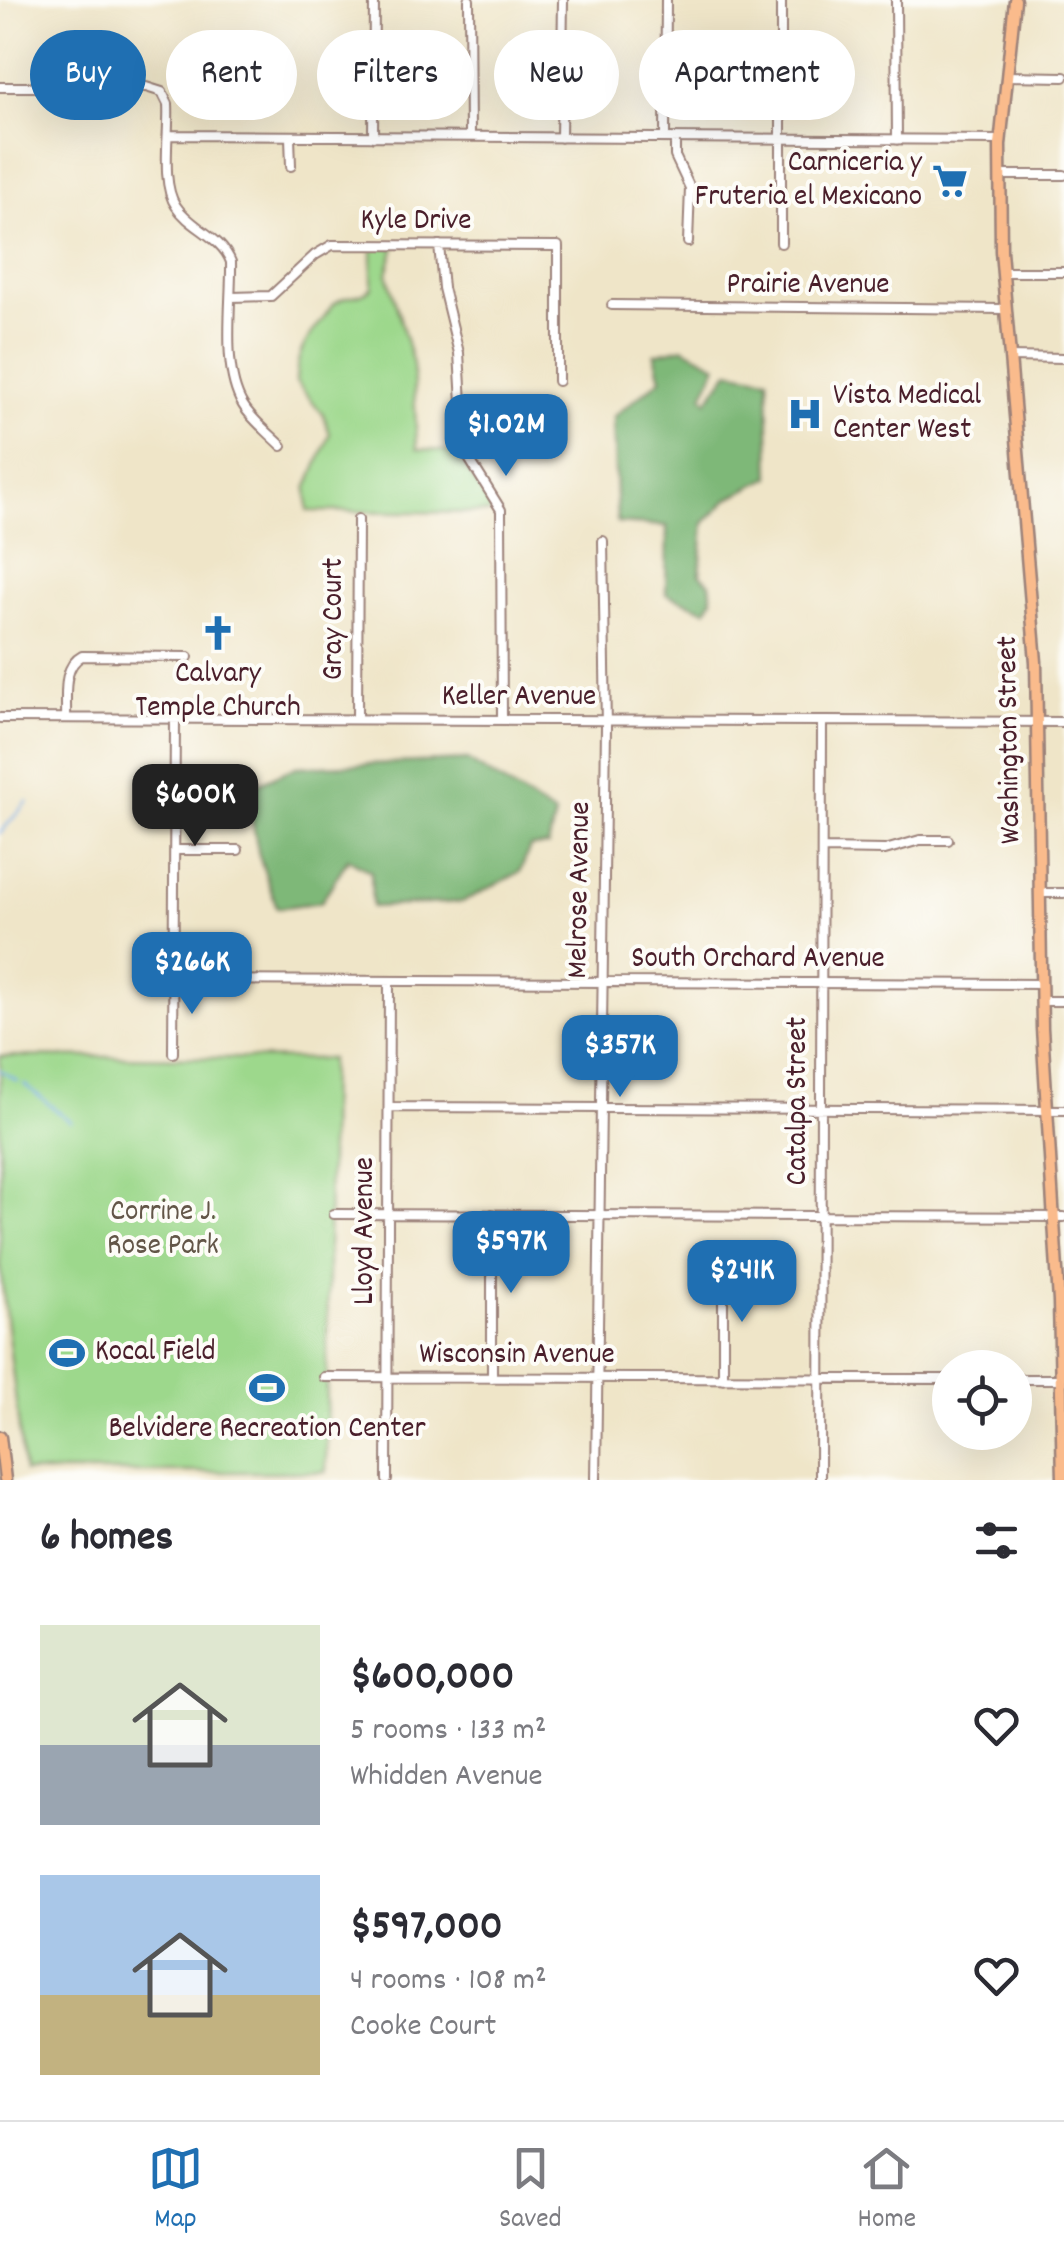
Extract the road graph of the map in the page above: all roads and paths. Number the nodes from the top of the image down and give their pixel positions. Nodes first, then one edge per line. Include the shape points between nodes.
1 (374, 0) edge
2 (469, 0) edge
3 (563, 0) edge
4 (666, 0) edge
5 (781, 0) edge
6 (896, 0) edge
7 (1014, 0) edge
8 (1006, 76) junction
9 (1064, 76) edge
10 (0, 86) edge
11 (168, 136) junction
12 (290, 136) junction
13 (470, 136) junction
14 (373, 137) junction
15 (561, 138) junction
16 (670, 138) junction
17 (781, 139) junction
18 (897, 140) junction
19 (1000, 140) junction
20 (291, 166) dead end
21 (1000, 175) junction
22 (1064, 175) edge
23 (688, 242) dead end
24 (781, 242) dead end
25 (439, 245) junction
26 (1002, 272) junction
27 (1064, 272) edge
28 (232, 297) junction
29 (612, 305) dead end
30 (1005, 309) junction
31 (1009, 357) junction
32 (1064, 358) edge
33 (558, 381) dead end
34 (282, 446) dead end
35 (358, 519) dead end
36 (603, 541) dead end
37 (188, 657) dead end
38 (0, 718) edge
39 (66, 718) junction
40 (175, 718) junction
41 (357, 719) junction
42 (502, 720) junction
43 (606, 720) junction
44 (822, 721) junction
45 (1037, 722) junction
46 (1064, 722) edge
47 (948, 840) dead end
48 (822, 849) junction
49 (176, 850) junction
50 (238, 850) dead end
51 (1038, 893) junction
52 (1064, 893) edge
53 (174, 980) junction
54 (389, 982) junction
55 (603, 982) junction
56 (822, 982) junction
57 (1041, 984) junction
58 (1041, 1001) junction
59 (1064, 1001) edge
60 (173, 1053) dead end
61 (388, 1107) junction
62 (601, 1108) junction
63 (821, 1108) junction
64 (1046, 1110) junction
65 (1064, 1110) edge
66 (334, 1214) dead end
67 (388, 1214) junction
68 (492, 1214) junction
69 (600, 1215) junction
70 (821, 1216) junction
71 (1058, 1217) edge
72 (723, 1272) dead end
73 (324, 1376) dead end
74 (388, 1378) junction
75 (492, 1378) junction
76 (598, 1379) junction
77 (723, 1379) junction
78 (820, 1379) junction
79 (932, 1379) edge
80 (1032, 1379) edge
81 (1060, 1379) junction
82 (0, 1437) edge
83 (5, 1480) edge
84 (388, 1480) edge
85 (596, 1480) edge
86 (820, 1480) edge
87 (1062, 1480) edge

1 - 14 street
2 - 13 street
3 - 15 street
4 - 16 street
5 - 17 street
6 - 18 street
7 - 8 main road, Washington Street
8 - 9 street
8 - 19 main road, Washington Street
10 - 11 street via 155,89 166,96
11 - 12 street
11 - 28 street via 171,196 228,256
12 - 14 street
12 - 20 street
13 - 14 street
13 - 15 street
15 - 16 street
16 - 17 street
16 - 23 street via 690,188
17 - 18 street
17 - 24 street
18 - 19 street
19 - 21 main road, Washington Street
21 - 22 street
21 - 26 main road, Washington Street
25 - 28 street, Kyle Drive via 332,246 271,296
25 - 33 street, Kyle Drive via 561,243
25 - 42 street via 459,353 465,452 501,510
26 - 27 street
26 - 30 main road, Washington Street
28 - 34 street via 236,391
29 - 30 street, Prairie Avenue
30 - 31 main road, Washington Street
31 - 32 street
31 - 45 main road, Washington Street
35 - 41 street, Gray Court
36 - 43 street, Melrose Avenue
37 - 39 street via 82,656 68,670
38 - 39 street, Keller Avenue
39 - 40 street, Keller Avenue
40 - 41 street, Keller Avenue
40 - 49 street
41 - 42 street, Keller Avenue
42 - 43 street, Keller Avenue
43 - 44 street, Keller Avenue
43 - 55 street, Melrose Avenue
44 - 45 street, Keller Avenue
44 - 48 street, Catalpa Street
45 - 46 street, Keller Avenue
45 - 51 main road, Washington Street
47 - 48 street via 885,850
48 - 56 street, Catalpa Street
49 - 50 street
49 - 53 street
51 - 52 street
51 - 57 main road, Washington Street
53 - 54 street, South Orchard Avenue
53 - 60 street
54 - 55 street, South Orchard Avenue
54 - 61 street, Lloyd Avenue
55 - 56 street, South Orchard Avenue
55 - 62 street, Melrose Avenue
56 - 57 street, South Orchard Avenue
56 - 63 street, Catalpa Street
57 - 58 main road, Washington Street
58 - 59 street
58 - 64 main road, Washington Street
61 - 62 street
61 - 67 street, Lloyd Avenue
62 - 63 street
62 - 69 street, Melrose Avenue
63 - 64 street
63 - 70 street, Catalpa Street
64 - 65 street
64 - 71 main road, Washington Street
66 - 67 street
67 - 68 street
67 - 74 street, Lloyd Avenue
68 - 69 street
68 - 75 street
69 - 70 street
69 - 76 street, Melrose Avenue
70 - 71 street
70 - 78 street, Catalpa Street
71 - 81 main road, Washington Street
72 - 77 street
73 - 74 street, Wisconsin Avenue
74 - 75 street, Wisconsin Avenue
74 - 84 street, Lloyd Avenue
75 - 76 street, Wisconsin Avenue
76 - 77 street, Wisconsin Avenue
76 - 85 street, Melrose Avenue
77 - 78 street, Wisconsin Avenue
78 - 79 street, Wisconsin Avenue
78 - 86 street, Catalpa Street
80 - 81 street
81 - 87 main road, Washington Street
82 - 83 main road

